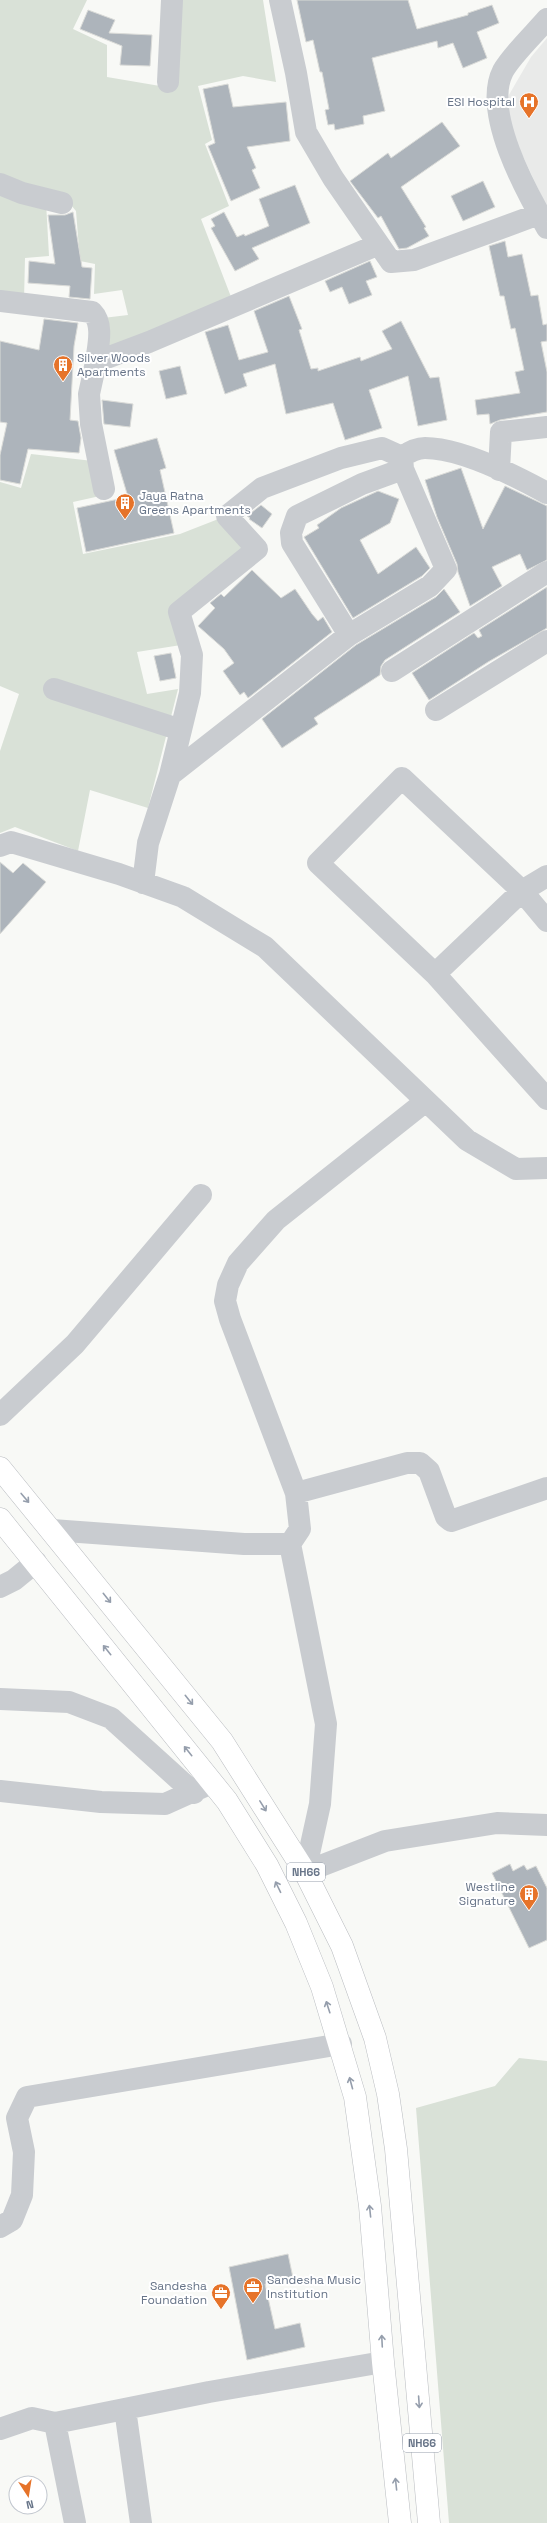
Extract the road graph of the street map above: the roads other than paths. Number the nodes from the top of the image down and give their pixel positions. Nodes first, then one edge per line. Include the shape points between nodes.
1 (172, 0) edge
2 (280, 0) edge
3 (547, 19) edge
4 (168, 82) dead end
5 (0, 184) edge
6 (62, 203) dead end
7 (543, 221) edge
8 (377, 245) junction
9 (0, 301) edge
10 (96, 362) junction
11 (547, 427) edge
12 (403, 463) junction
13 (500, 470) junction
14 (104, 489) dead end
15 (547, 493) edge
16 (547, 572) edge
17 (349, 635) junction
18 (547, 641) edge
19 (392, 671) dead end
20 (54, 689) dead end
21 (436, 710) dead end
22 (181, 730) junction
23 (170, 775) junction
24 (0, 846) edge
25 (547, 876) edge
26 (144, 882) junction
27 (522, 891) junction
28 (547, 921) edge
29 (435, 974) junction
30 (547, 1100) edge
31 (426, 1101) junction
32 (546, 1164) edge
33 (201, 1195) dead end
34 (0, 1415) edge
35 (0, 1468) edge
36 (547, 1488) edge
37 (296, 1493) junction
38 (0, 1519) edge
39 (52, 1530) junction
40 (290, 1544) junction
41 (36, 1562) junction
42 (0, 1588) edge
43 (0, 1699) edge
44 (213, 1782) junction
45 (0, 1791) edge
46 (194, 1793) junction
47 (547, 1825) edge
48 (306, 1872) junction
49 (341, 2044) junction
50 (0, 2227) edge
51 (383, 2362) junction
52 (125, 2409) junction
53 (55, 2423) junction
54 (0, 2429) edge
55 (74, 2523) edge
56 (141, 2523) edge
57 (400, 2523) edge
58 (429, 2523) edge

1 - 4 street
2 - 8 street via 306,132
3 - 7 street via 503,71 496,105 503,137
5 - 6 street via 22,193
7 - 8 street via 414,260 391,262
8 - 10 street
9 - 10 street via 92,312 99,318
10 - 14 street via 89,394 91,424
11 - 13 street via 501,432
12 - 13 street via 412,450 425,448 466,456
12 - 17 street via 446,569 430,586
12 - 17 street via 297,516 294,522 292,543
12 - 22 street via 382,448 341,458 262,488 227,516 257,550 179,612 192,654 190,693
13 - 15 street
16 - 19 street
17 - 23 street
18 - 21 street
20 - 22 street
22 - 23 street
23 - 26 street via 148,843
24 - 26 street via 11,842
25 - 27 street
26 - 31 street via 183,897 265,947
27 - 28 street
27 - 29 street
27 - 29 street via 402,778 318,863
29 - 30 street
31 - 32 street via 467,1140 516,1169
31 - 37 street via 276,1220 238,1263 228,1285 225,1301 230,1319
33 - 34 street via 75,1344
35 -> 39 highway, NH66
36 - 37 street via 451,1521 446,1517 429,1471 420,1464 407,1463
37 - 40 street via 300,1529
38 - 41 highway, NH66
39 - 40 street via 244,1544
39 -> 48 highway, NH66 via 222,1741
40 - 48 street via 326,1724 320,1804
41 - 42 street
44 -> 41 highway, NH66
43 - 46 street via 69,1702 111,1718
44 - 46 street
49 -> 44 highway, NH66 via 322,1987 296,1923 267,1865
45 - 46 street via 101,1802 165,1804
47 - 48 street via 497,1823 385,1841
48 -> 58 highway, NH66 via 342,1946 375,2038 388,2094 396,2149
49 - 50 street via 27,2097 17,2118 24,2152 22,2195 12,2220
51 -> 49 highway, NH66 via 370,2206 355,2097
51 - 52 street
57 -> 51 highway, NH66
52 - 53 street
52 - 56 street
53 - 54 street via 32,2418
53 - 55 street

